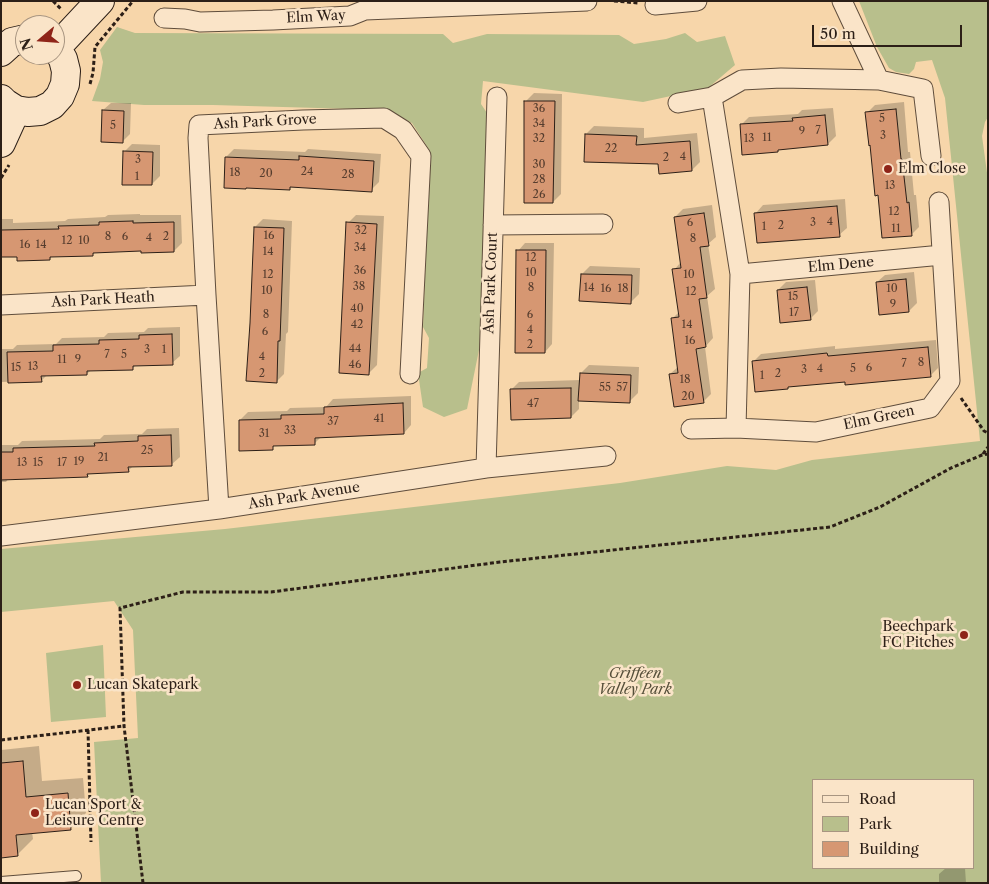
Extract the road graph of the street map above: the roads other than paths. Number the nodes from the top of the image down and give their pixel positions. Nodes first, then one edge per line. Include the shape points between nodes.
1 (100, 1) edge
2 (587, 1) edge
3 (698, 1) edge
4 (842, 1) edge
5 (654, 5) dead end
6 (365, 6) edge
7 (186, 10) edge
8 (164, 18) dead end
9 (65, 38) edge
10 (15, 41) edge
11 (1, 52) edge
12 (64, 65) edge
13 (879, 80) junction
14 (497, 97) dead end
15 (712, 97) junction
16 (678, 103) dead end
17 (9, 104) edge
18 (1, 143) edge
19 (931, 156) dead end
20 (939, 202) dead end
21 (602, 224) dead end
22 (493, 225) junction
23 (942, 255) junction
24 (740, 274) junction
25 (206, 295) junction
26 (1, 305) edge
27 (410, 374) dead end
28 (736, 428) junction
29 (691, 429) dead end
30 (606, 456) dead end
31 (486, 468) junction
32 (219, 509) junction
33 (1, 536) edge
34 (76, 876) dead end
35 (1, 882) edge

1 - 9 street
2 - 6 street, Elm Way
3 - 5 street
4 - 13 street
6 - 7 street, Elm Way via 350,16 200,22
7 - 8 street, Elm Way
10 - 11 street
12 - 17 street via 65,84 52,105 28,112
13 - 15 street via 742,80
13 - 19 street via 923,89
14 - 22 street, Ash Park Court
15 - 16 street
15 - 24 street
17 - 18 street
20 - 23 street
21 - 22 street
22 - 31 street, Ash Park Court
23 - 24 street, Elm Dene
23 - 28 street, Elm Green via 950,381 930,408 816,432
24 - 28 street
25 - 26 street, Ash Park Heath
25 - 27 street, Ash Park Grove via 199,125 384,118 404,130 421,156
25 - 32 street, Ash Park Grove
28 - 29 street, Elm Green
30 - 31 street, Ash Park Avenue
31 - 32 street, Ash Park Avenue
32 - 33 street, Ash Park Avenue
34 - 35 lane

